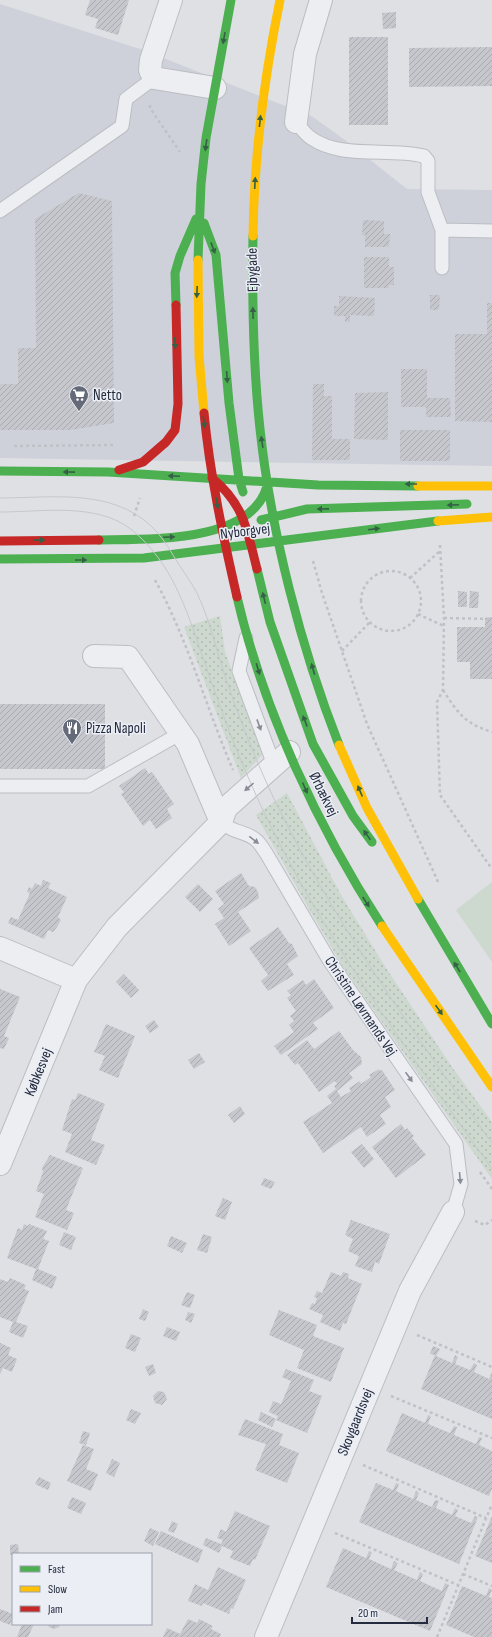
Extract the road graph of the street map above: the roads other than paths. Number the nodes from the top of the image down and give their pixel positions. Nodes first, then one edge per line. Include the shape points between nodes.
1 (171, 0) edge
2 (231, 0) edge
3 (280, 0) edge
4 (321, 0) edge
5 (154, 78) junction
6 (215, 88) junction
7 (296, 122) joint
8 (0, 211) edge
9 (200, 211) junction
10 (442, 230) junction
11 (492, 231) edge
12 (442, 268) dead end
13 (0, 471) edge
14 (108, 472) junction
15 (212, 478) junction
16 (239, 480) junction
17 (268, 481) junction
18 (492, 486) edge
19 (477, 503) dead end
20 (247, 514) junction
21 (274, 516) junction
22 (492, 517) edge
23 (257, 522) junction
24 (221, 528) junction
25 (247, 528) junction
26 (0, 541) edge
27 (280, 541) junction
28 (251, 545) junction
29 (226, 548) junction
30 (0, 560) edge
31 (247, 634) junction
32 (94, 656) dead end
33 (181, 733) junction
34 (282, 758) junction
35 (0, 786) edge
36 (221, 822) junction
37 (375, 847) dead end
38 (388, 866) dead end
39 (0, 948) edge
40 (445, 948) junction
41 (76, 980) junction
42 (492, 1024) edge
43 (492, 1087) edge
44 (0, 1164) edge
45 (453, 1212) joint
46 (266, 1637) edge

1 - 5 street via 151,60 150,70
2 -> 6 main road
17 -> 3 main road, Ejbygade via 260,430 254,343 252,246 256,160 264,86
4 - 7 street via 305,54
5 - 6 street
5 - 8 lane via 126,99 122,126
6 -> 9 main road
7 - 10 lane via 310,138 340,149 424,156 428,161 428,192
9 -> 14 main road via 185,242 175,273 178,404 175,430 166,442 142,462 126,469
9 -> 15 main road via 197,319 201,403
9 -> 16 main road via 216,255 229,403
10 - 11 lane
10 - 12 lane
14 -> 13 main road
15 -> 14 main road
15 - 16 main road
15 - 20 main road
15 -> 24 main road, Ørbækvej
16 - 17 main road
16 - 20 main road
18 -> 17 main road via 340,485
17 - 20 main road via 266,493
17 - 21 main road, Ejbygade
19 -> 21 main road via 368,509 322,508
20 - 23 main road
20 - 24 main road
20 - 25 main road
21 - 23 main road
21 - 27 main road, Ejbygade
27 -> 22 main road, Nyborgvej via 437,521
23 - 25 main road
23 - 27 main road via 265,532
26 -> 24 main road via 131,539 194,535
24 - 29 main road, Ørbækvej
25 - 28 main road
25 - 29 main road
27 - 28 main road, Nyborgvej
40 -> 27 main road via 367,808 336,735 297,616
28 - 29 main road, Nyborgvej
37 -> 28 main road via 354,816 313,744 270,622
30 -> 29 main road, Nyborgvej via 144,558
29 - 31 main road, Ørbækvej
31 -> 34 main road, Ørbækvej
31 -> 34 lane via 239,671
32 - 33 street via 128,657
33 - 35 lane via 88,786
33 - 36 street
34 -> 36 street via 226,808
34 -> 43 main road, Ørbækvej via 314,808 362,895 409,968
36 - 41 street via 117,928
36 -> 45 lane, Christine Løvmands Vej via 229,830 243,833 256,840 266,853 329,960 456,1144 461,1184
38 - 40 main road
39 - 41 street
42 -> 40 main road
41 - 44 street, Købkesvej
45 - 46 street, Skovgaardsvej via 410,1291

